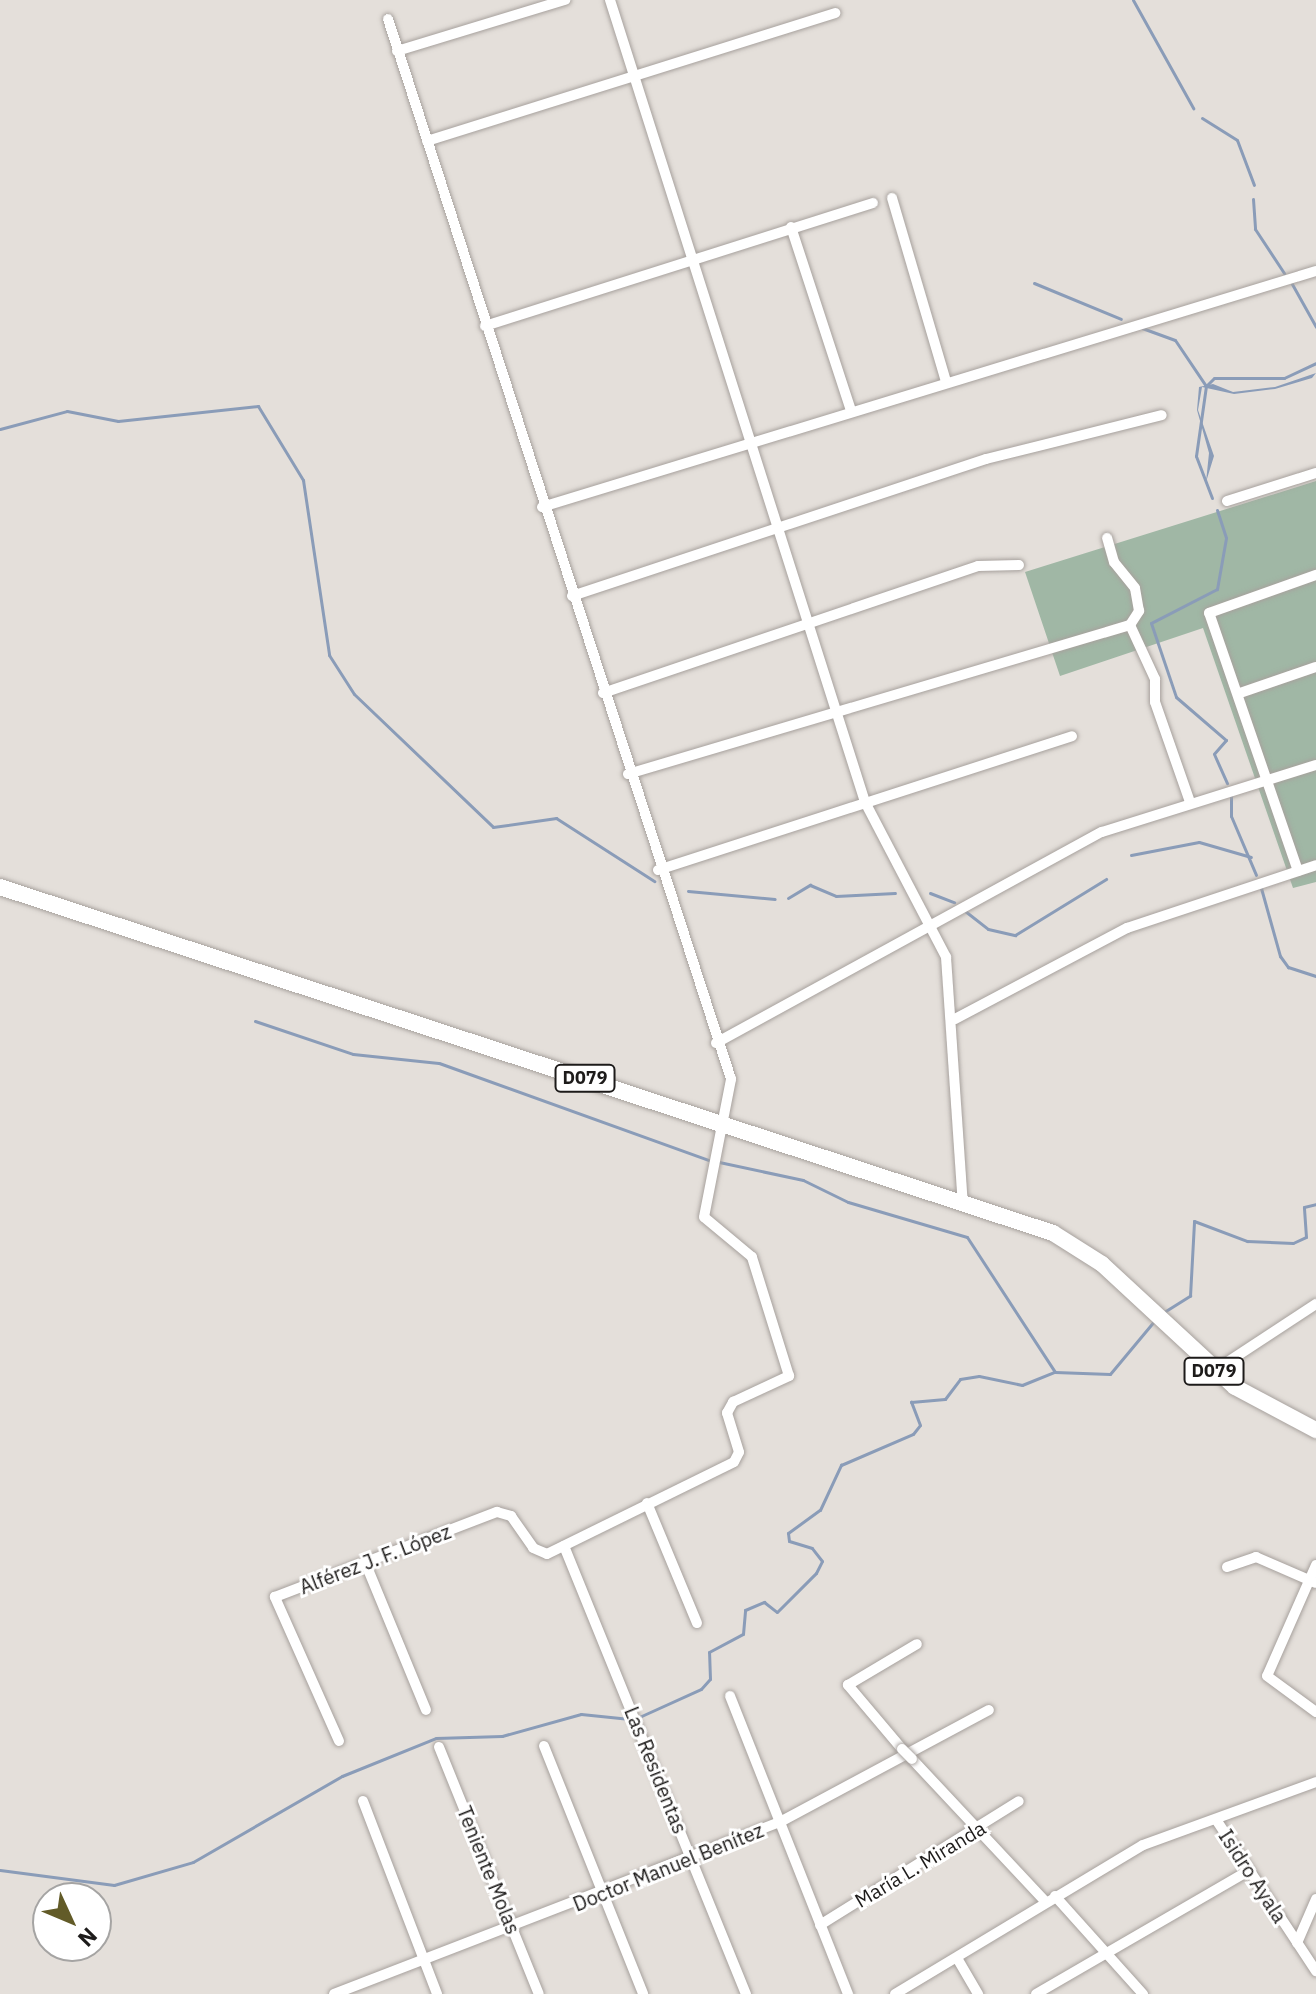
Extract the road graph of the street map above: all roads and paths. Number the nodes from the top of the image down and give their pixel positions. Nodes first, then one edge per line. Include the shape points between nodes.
1 (565, 0) edge
2 (610, 0) edge
3 (835, 13) dead end
4 (388, 19) dead end
5 (397, 51) junction
6 (634, 76) junction
7 (427, 141) junction
8 (892, 198) dead end
9 (873, 203) dead end
10 (791, 227) junction
11 (695, 255) junction
12 (1316, 271) edge
13 (485, 326) junction
14 (946, 382) junction
15 (851, 411) junction
16 (1162, 415) dead end
17 (750, 443) junction
18 (1316, 473) edge
19 (1227, 501) dead end
20 (542, 507) junction
21 (776, 531) junction
22 (1107, 538) dead end
23 (1019, 565) dead end
24 (1316, 575) edge
25 (572, 596) junction
26 (1130, 625) junction
27 (809, 626) junction
28 (1316, 667) edge
29 (603, 693) junction
30 (1240, 693) junction
31 (836, 716) junction
32 (1072, 736) dead end
33 (1316, 765) edge
34 (628, 774) junction
35 (1267, 781) junction
36 (865, 802) junction
37 (1190, 802) junction
38 (1316, 865) edge
39 (658, 870) junction
40 (1298, 871) junction
41 (0, 887) edge
42 (928, 923) junction
43 (955, 1019) junction
44 (716, 1043) junction
45 (725, 1124) junction
46 (963, 1205) junction
47 (1316, 1304) edge
48 (1213, 1371) junction
49 (1316, 1430) edge
50 (647, 1503) junction
51 (564, 1546) junction
52 (365, 1562) junction
53 (1316, 1565) edge
54 (1227, 1567) dead end
55 (1312, 1581) edge
56 (697, 1623) dead end
57 (917, 1644) dead end
58 (730, 1696) dead end
59 (426, 1710) dead end
60 (989, 1710) dead end
61 (1316, 1712) edge
62 (339, 1741) dead end
63 (544, 1746) dead end
64 (439, 1747) dead end
65 (1316, 1782) edge
66 (363, 1801) dead end
67 (1019, 1801) dead end
68 (1217, 1821) junction
69 (780, 1822) junction
70 (977, 1830) junction
71 (691, 1858) junction
72 (1248, 1871) junction
73 (601, 1894) junction
74 (1050, 1899) junction
75 (1316, 1899) edge
76 (820, 1925) junction
77 (512, 1928) junction
78 (1297, 1943) junction
79 (1103, 1954) junction
80 (957, 1958) junction
81 (424, 1960) junction
82 (1316, 1971) edge
83 (334, 1994) edge
84 (437, 1994) edge
85 (539, 1994) edge
86 (643, 1994) edge
87 (746, 1994) edge
88 (848, 1994) edge
89 (895, 1994) edge
90 (978, 1994) edge
91 (1036, 1994) edge
92 (1143, 1994) edge

1 - 5 street
2 - 6 street
3 - 6 street
4 - 5 street
5 - 7 street
6 - 7 street
6 - 11 street
7 - 13 street
8 - 14 street
9 - 10 street
10 - 11 street
10 - 15 street
11 - 13 street
11 - 17 street
12 - 14 street
13 - 20 street
14 - 15 street
15 - 17 street
16 - 21 street via 986,459
17 - 20 street
17 - 21 street
18 - 19 street
20 - 25 street
21 - 25 street
21 - 27 street
22 - 26 street via 1114,562 1135,588 1139,611
23 - 27 street via 978,566
24 - 30 street via 1209,613
25 - 29 street
26 - 31 street
26 - 37 street via 1155,679 1155,702
27 - 29 street
27 - 31 street
28 - 30 street
29 - 34 street
30 - 35 street
31 - 34 street
31 - 36 street
32 - 36 street
33 - 35 street
34 - 39 street
35 - 37 street
35 - 40 street
36 - 39 street
36 - 42 street
37 - 42 street via 1102,832
38 - 40 street
39 - 44 street
40 - 43 street via 1127,928
41 - 45 main road, D079
42 - 43 street via 946,957
42 - 44 street
43 - 46 street
44 - 45 street via 731,1079
45 - 46 main road, D079
45 - 50 street via 704,1217 752,1257 789,1376 733,1402 727,1413 739,1452 734,1462
46 - 48 main road, D079 via 1053,1233 1102,1264
47 - 48 street
48 - 49 main road, D079
50 - 51 street
50 - 56 street
51 - 52 street, Alférez J. F. López via 539,1553 511,1516 497,1512
51 - 71 street, Las Residentas
52 - 59 street
52 - 62 street, Alférez J. F. López via 275,1597
53 - 55 street
54 - 55 street via 1256,1557
55 - 61 street via 1268,1668 1270,1683
57 - 70 street, bridge via 848,1685
58 - 69 street
60 - 69 street, Doctor Manuel Benítez
63 - 73 street
64 - 77 street, Teniente Molas
65 - 68 street
66 - 81 street
67 - 70 street, María L. Miranda
68 - 72 street, Isidro Ayala
68 - 74 street via 1143,1845
69 - 71 street, Doctor Manuel Benítez
69 - 76 street
70 - 74 street
70 - 76 street, María L. Miranda
71 - 73 street, Doctor Manuel Benítez
71 - 87 street, Las Residentas
72 - 78 street, Isidro Ayala
72 - 79 street
73 - 77 street, Doctor Manuel Benítez
73 - 86 street
74 - 79 street
74 - 80 street
75 - 78 street
76 - 88 street
77 - 81 street, Doctor Manuel Benítez
77 - 85 street, Teniente Molas
78 - 82 street, Isidro Ayala
79 - 91 street
79 - 92 street
80 - 89 street
80 - 90 street
81 - 83 street, Doctor Manuel Benítez
81 - 84 street

